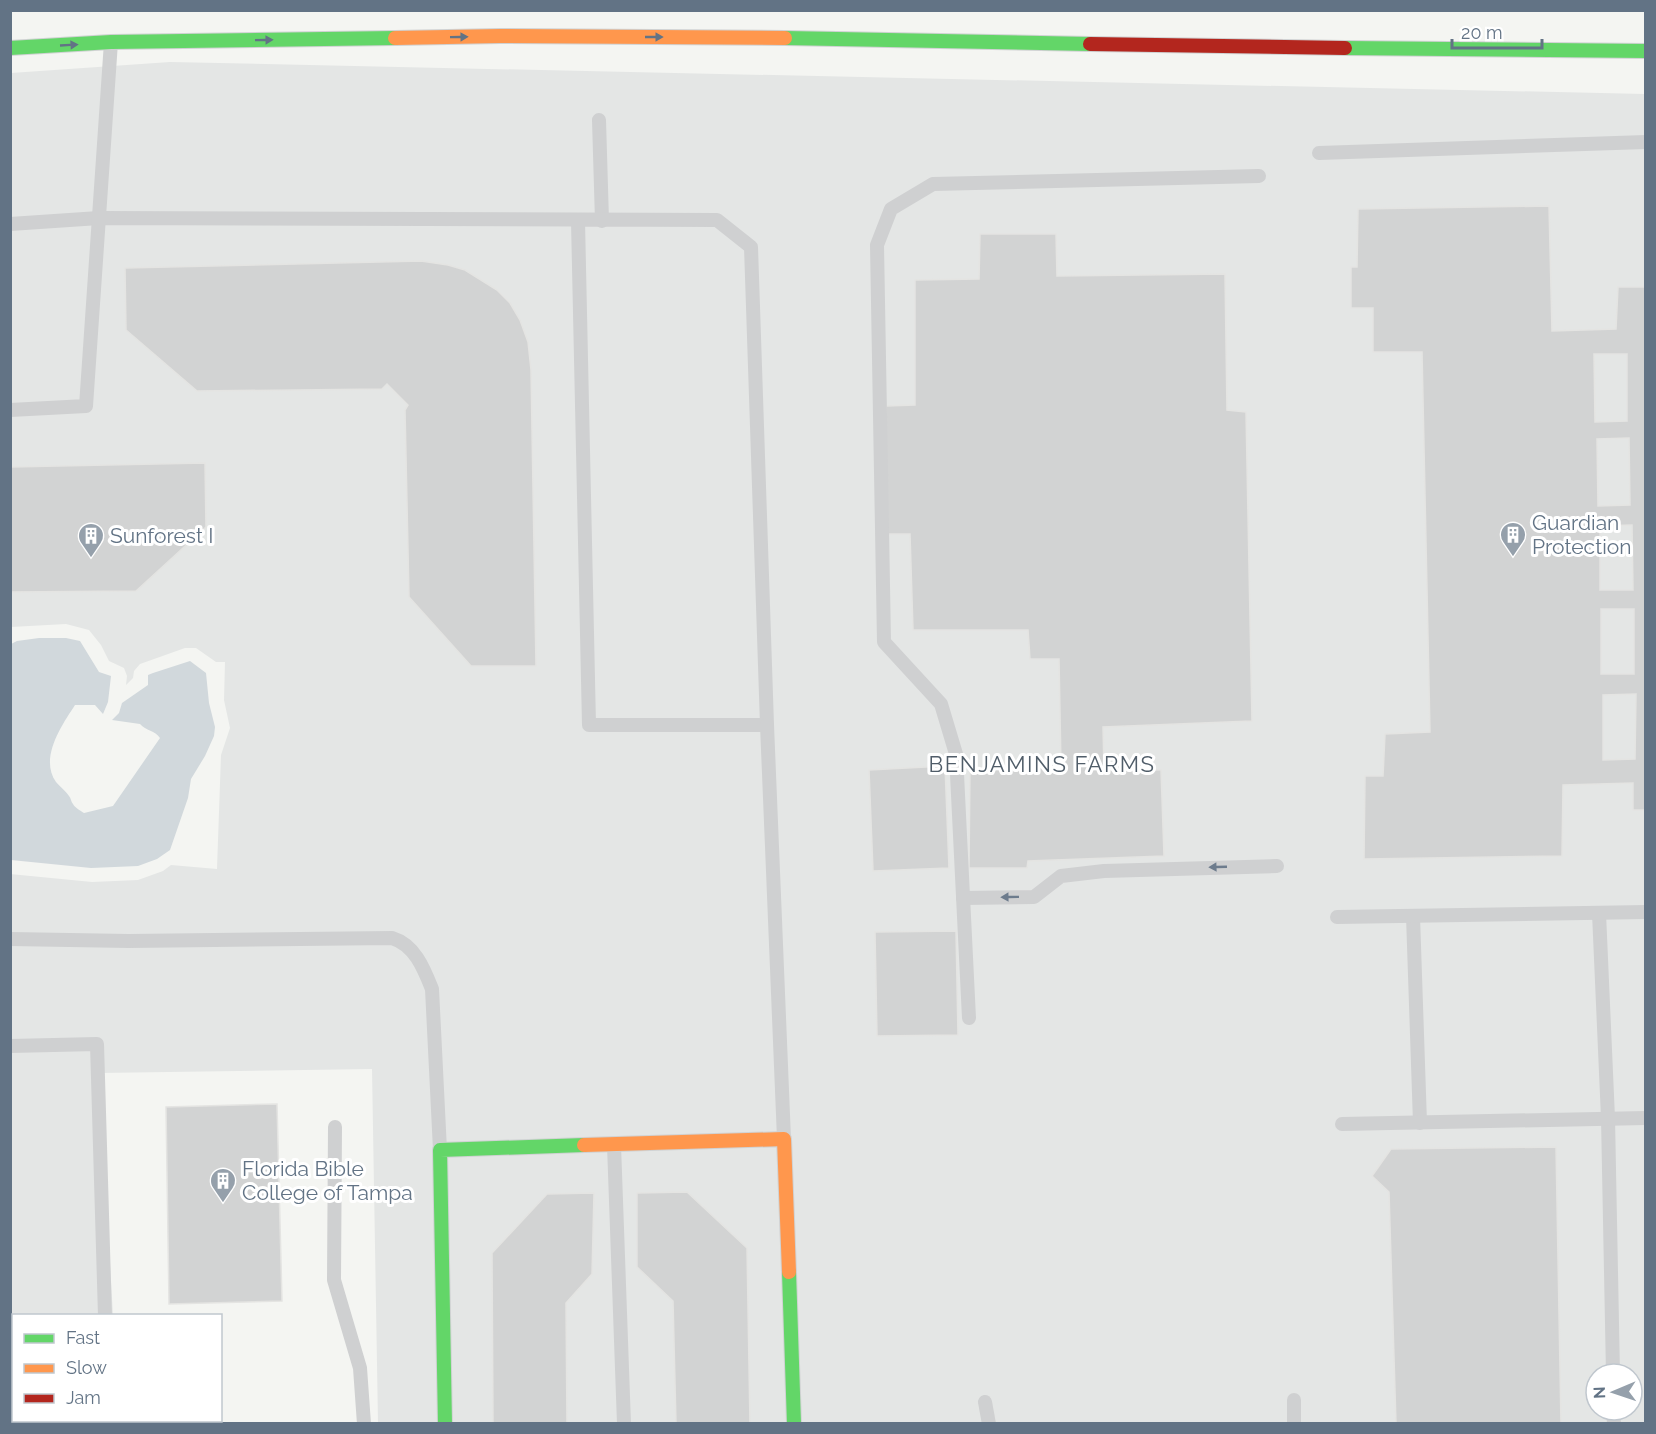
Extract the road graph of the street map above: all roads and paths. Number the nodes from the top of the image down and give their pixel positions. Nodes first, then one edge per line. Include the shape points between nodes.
1 (111, 42) junction
2 (10, 48) edge
3 (1646, 51) edge
4 (599, 120) dead end
5 (1646, 142) edge
6 (1319, 153) dead end
7 (1258, 176) dead end
8 (99, 218) junction
9 (579, 221) junction
10 (602, 221) junction
11 (10, 224) edge
12 (10, 410) edge
13 (767, 725) junction
14 (1276, 866) dead end
15 (963, 898) junction
16 (1646, 912) edge
17 (1599, 913) junction
18 (1413, 916) junction
19 (1337, 917) dead end
20 (10, 939) edge
21 (969, 1018) dead end
22 (10, 1046) edge
23 (1608, 1118) junction
24 (1646, 1118) edge
25 (1420, 1123) junction
26 (1342, 1125) dead end
27 (335, 1127) dead end
28 (784, 1139) junction
29 (614, 1144) junction
30 (440, 1150) junction
31 (105, 1314) edge
32 (1613, 1362) edge
33 (1294, 1400) dead end
34 (985, 1402) dead end
35 (364, 1424) edge
36 (445, 1424) edge
37 (624, 1424) edge
38 (794, 1424) edge
39 (988, 1424) edge
40 (1294, 1424) edge

2 -> 1 main road
1 -> 3 main road via 512,36
1 - 8 lane
4 - 10 lane
5 - 6 lane
7 - 15 lane via 933,184 891,209 877,245 884,642 941,704 956,753
8 - 9 lane
8 - 11 lane
8 - 12 lane via 86,406
9 - 10 lane
9 - 13 lane via 589,725
10 - 13 lane via 717,220 752,247
13 - 28 lane
14 -> 15 lane via 1104,871 1061,876 1034,897
15 - 21 lane
16 - 17 lane
17 - 18 lane
17 - 23 lane
18 - 19 lane
18 - 25 lane
20 - 30 lane via 403,941 423,967 432,989
22 - 31 lane via 97,1044
23 - 24 lane
23 - 25 lane
23 - 32 lane
25 - 26 lane
27 - 35 lane via 334,1280 360,1368
28 - 29 main road
28 - 38 main road
29 - 30 main road
29 - 37 lane
30 - 36 main road
33 - 40 lane
34 - 39 lane

